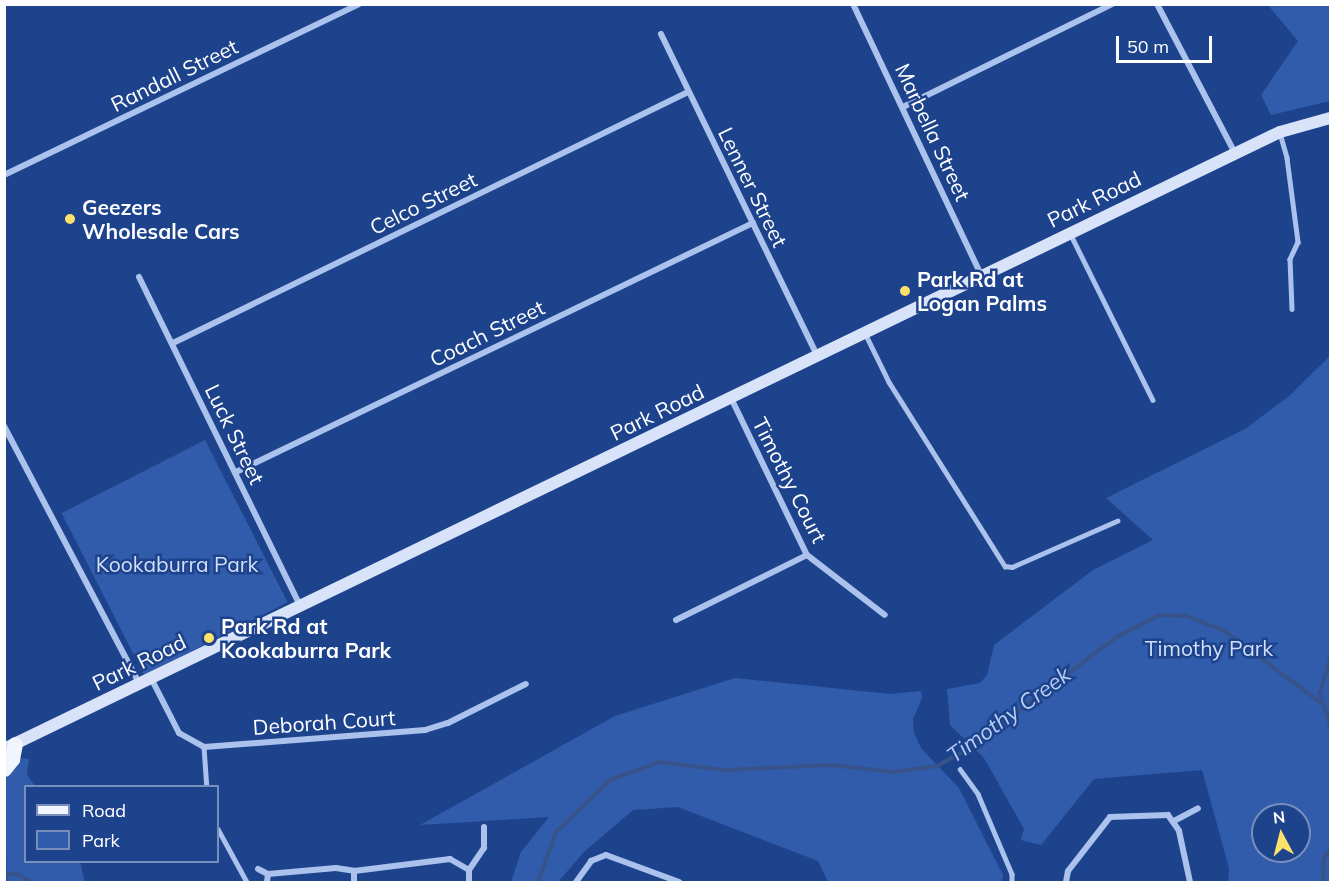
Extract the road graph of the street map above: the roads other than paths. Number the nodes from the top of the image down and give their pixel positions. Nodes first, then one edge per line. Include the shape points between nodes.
1 (359, 4) edge
2 (853, 4) edge
3 (1112, 4) edge
4 (1157, 4) edge
5 (661, 34) dead end
6 (688, 92) junction
7 (903, 107) junction
8 (1330, 118) edge
9 (1280, 132) junction
10 (1235, 153) junction
11 (4, 175) edge
12 (753, 223) junction
13 (1070, 232) junction
14 (981, 275) junction
15 (139, 277) dead end
16 (1292, 309) dead end
17 (864, 333) junction
18 (173, 343) junction
19 (817, 355) junction
20 (730, 397) junction
21 (1153, 400) dead end
22 (4, 426) edge
23 (236, 472) junction
24 (1117, 521) dead end
25 (807, 555) junction
26 (300, 605) junction
27 (885, 615) dead end
28 (676, 620) dead end
29 (145, 681) junction
30 (526, 684) dead end
31 (10, 747) edge
32 (204, 747) junction
33 (4, 769) edge
34 (960, 769) dead end
35 (207, 785) edge
36 (1198, 808) dead end
37 (1174, 821) junction
38 (484, 827) dead end
39 (219, 831) edge
40 (258, 869) dead end
41 (469, 870) junction
42 (354, 871) junction
43 (268, 874) junction
44 (247, 882) edge
45 (267, 882) edge
46 (354, 882) edge
47 (469, 882) edge
48 (576, 882) edge
49 (680, 882) edge
50 (1012, 882) edge
51 (1066, 882) edge
52 (1190, 882) edge

1 - 11 street, Randall Street
2 - 7 street, Marbella Street
3 - 7 street
4 - 10 street
5 - 6 street, Lenner Street
6 - 12 street, Lenner Street
6 - 18 street, Celco Street
7 - 14 street, Marbella Street
8 - 9 street, Park Road
9 - 10 street, Park Road
9 - 16 lane via 1298,242 1290,259
10 - 13 street, Park Road
12 - 19 street, Lenner Street
12 - 23 street, Coach Street
13 - 14 street, Park Road
13 - 21 lane
14 - 17 street, Park Road
15 - 18 street, Luck Street
17 - 19 street, Park Road
17 - 24 lane via 889,382 1005,566 1012,567
18 - 23 street, Luck Street
19 - 20 street, Park Road
20 - 25 street, Timothy Court
20 - 26 street, Park Road
22 - 29 street
23 - 26 street, Luck Street
25 - 27 street, Timothy Court
25 - 28 street
26 - 29 street, Park Road
29 - 31 street, Park Road
29 - 32 street via 179,733
30 - 32 street, Deborah Court via 448,723 425,730
31 - 33 main road via 12,759
32 - 35 lane
34 - 50 lane via 978,794
36 - 37 street
37 - 51 street via 1168,815 1110,817 1068,871
37 - 52 street
38 - 41 street via 484,848
39 - 44 lane
40 - 43 street
41 - 42 street via 450,859
41 - 47 street
42 - 43 street via 336,868
42 - 46 street
43 - 45 street
48 - 49 street via 591,861 606,855

